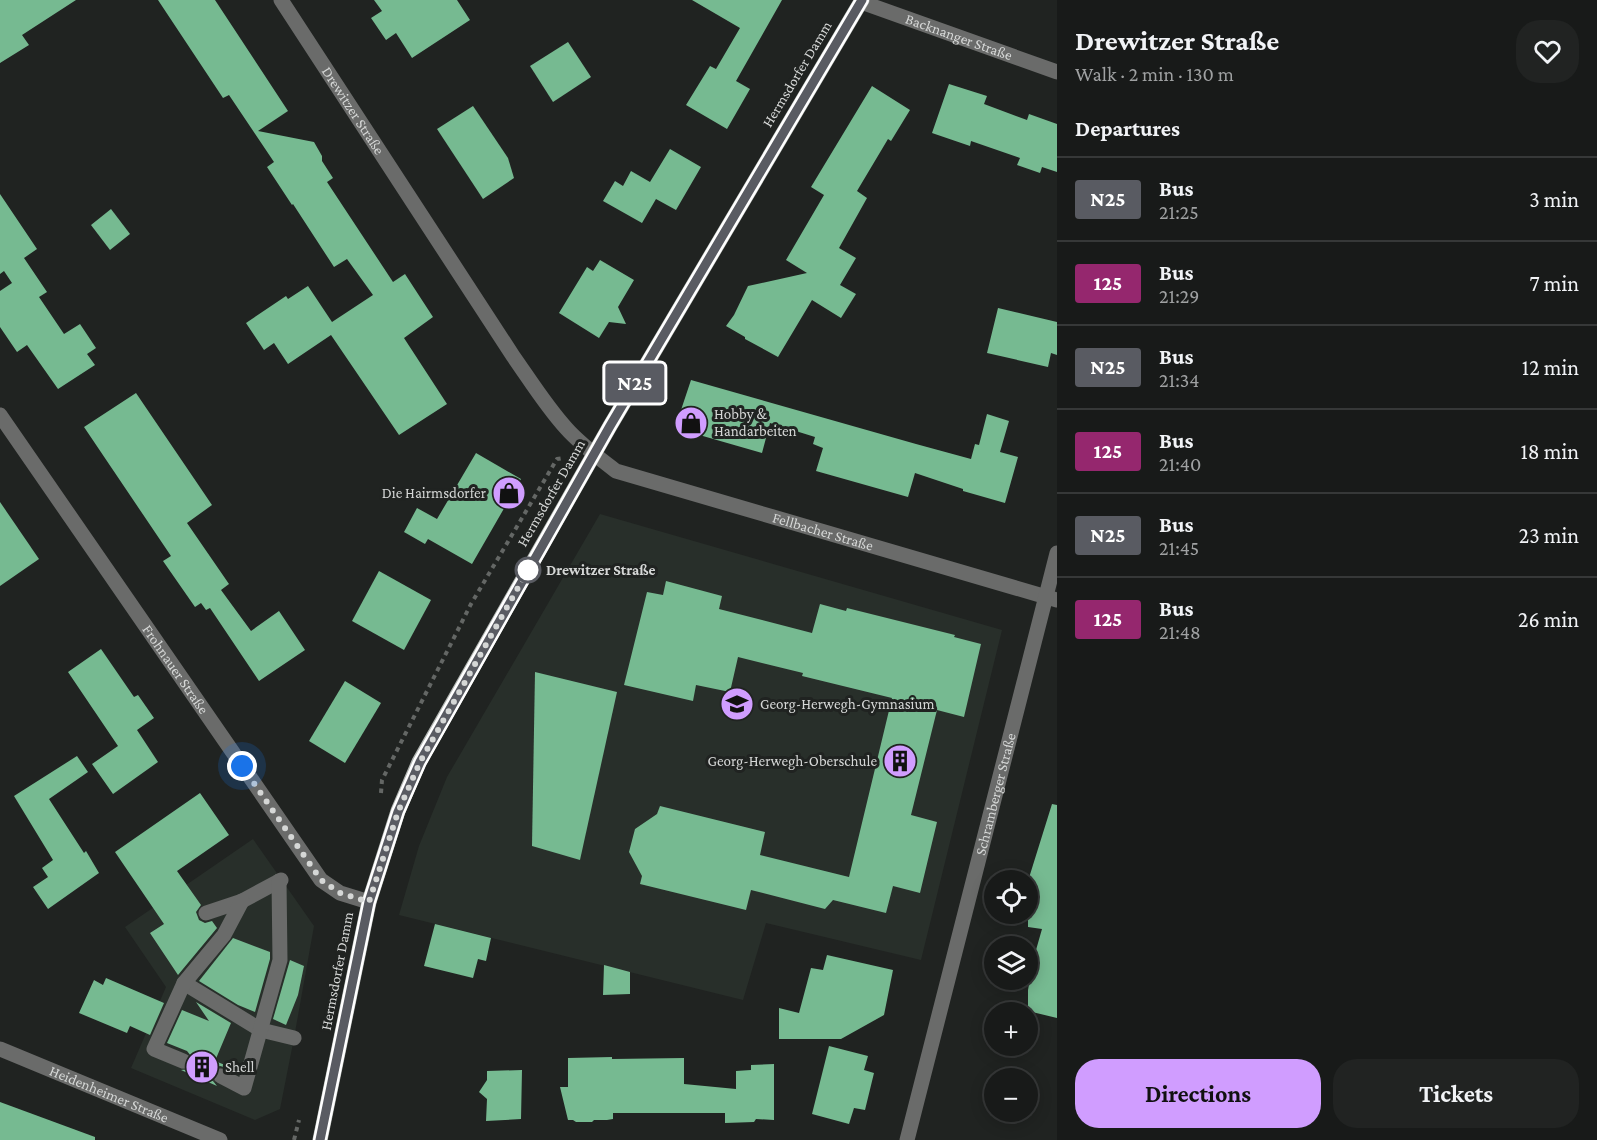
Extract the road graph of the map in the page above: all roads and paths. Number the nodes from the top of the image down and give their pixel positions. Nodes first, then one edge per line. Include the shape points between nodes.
1 (281, 0) edge
2 (861, 1) edge
3 (1057, 72) edge
4 (0, 414) edge
5 (594, 454) junction
6 (1057, 553) edge
7 (1052, 598) edge
8 (242, 901) junction
9 (369, 902) junction
10 (206, 913) dead end
11 (184, 983) junction
12 (261, 1030) junction
13 (294, 1038) dead end
14 (0, 1048) edge
15 (183, 1061) tunnel mouth
16 (220, 1076) tunnel mouth
17 (220, 1140) edge
18 (320, 1140) edge
19 (907, 1140) edge

1 - 5 street, Drewitzer Straße via 513,356 567,429
2 - 3 street, Backnanger Straße
2 - 5 main road, Hermsdorfer Damm
4 - 9 street, Frohnauer Straße via 321,880 340,893
5 - 7 street, Fellbacher Straße via 616,471
5 - 9 main road, Hermsdorfer Damm via 420,762 398,812
6 - 7 street, Schramberger Straße
7 - 19 street, Schramberger Straße
8 - 10 street
8 - 11 street via 224,935
8 - 12 street via 280,881 280,960
9 - 18 main road, Hermsdorfer Damm
11 - 12 street
11 - 15 street via 154,1049
12 - 13 street
12 - 16 street via 244,1088
14 - 17 street, Heidenheimer Straße

